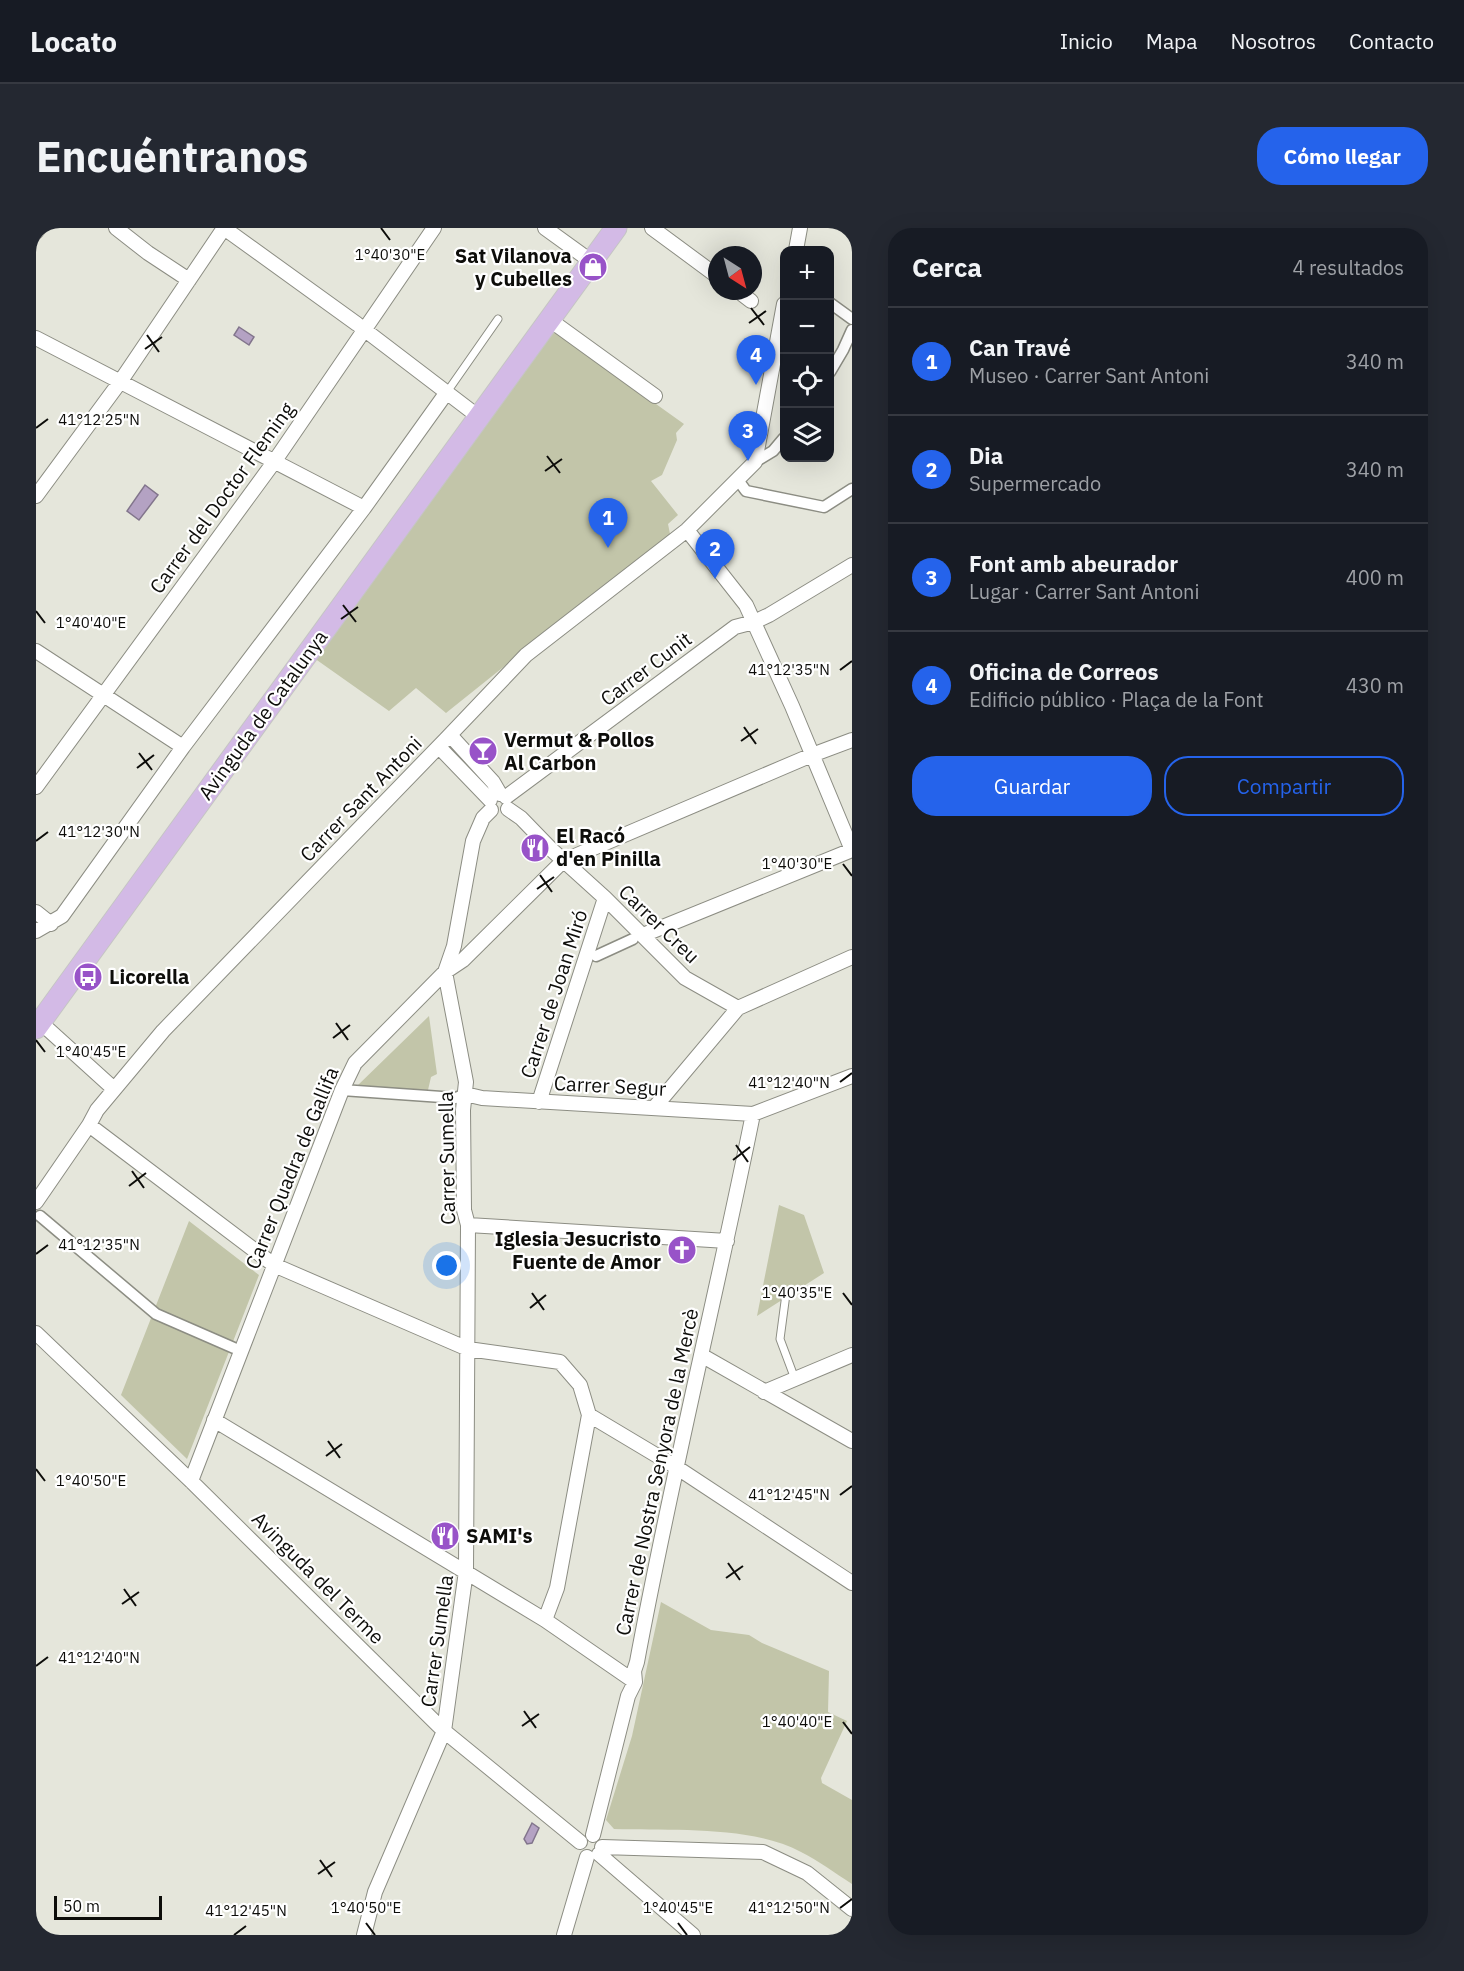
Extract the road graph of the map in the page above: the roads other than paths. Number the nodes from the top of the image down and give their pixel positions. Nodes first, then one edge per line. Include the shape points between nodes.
1 (116, 228) edge
2 (224, 228) edge
3 (434, 228) edge
4 (545, 228) edge
5 (605, 228) edge
6 (616, 228) edge
7 (651, 228) edge
8 (800, 228) edge
9 (797, 246) edge
10 (589, 259) junction
11 (708, 269) edge
12 (189, 280) junction
13 (834, 306) edge
14 (498, 319) dead end
15 (852, 319) edge
16 (550, 320) junction
17 (780, 325) edge
18 (365, 330) junction
19 (852, 330) edge
20 (36, 338) edge
21 (848, 353) edge
22 (834, 368) edge
23 (120, 382) junction
24 (447, 392) junction
25 (654, 396) dead end
26 (471, 411) junction
27 (780, 443) edge
28 (274, 462) junction
29 (755, 462) junction
30 (738, 480) junction
31 (852, 489) edge
32 (36, 496) edge
33 (364, 508) junction
34 (687, 530) junction
35 (849, 566) edge
36 (852, 581) edge
37 (754, 622) junction
38 (36, 651) edge
39 (104, 695) junction
40 (450, 735) junction
41 (852, 740) edge
42 (183, 747) junction
43 (439, 747) junction
44 (812, 755) junction
45 (36, 786) edge
46 (499, 802) junction
47 (852, 850) edge
48 (563, 861) junction
49 (605, 898) junction
50 (36, 912) edge
51 (51, 924) junction
52 (36, 931) edge
53 (638, 937) junction
54 (97, 945) junction
55 (596, 956) dead end
56 (852, 957) edge
57 (89, 969) dead end
58 (445, 972) junction
59 (738, 1008) junction
60 (37, 1021) edge
61 (852, 1076) edge
62 (114, 1089) junction
63 (342, 1090) junction
64 (465, 1094) junction
65 (539, 1101) junction
66 (654, 1108) junction
67 (753, 1114) junction
68 (89, 1125) junction
69 (38, 1209) edge
70 (468, 1225) junction
71 (727, 1241) junction
72 (274, 1264) junction
73 (786, 1294) dead end
74 (36, 1333) edge
75 (234, 1348) dead end
76 (468, 1349) junction
77 (701, 1355) junction
78 (852, 1355) edge
79 (795, 1379) junction
80 (764, 1392) junction
81 (589, 1415) junction
82 (214, 1420) junction
83 (852, 1441) edge
84 (676, 1467) junction
85 (191, 1481) junction
86 (466, 1571) junction
87 (852, 1583) edge
88 (544, 1620) junction
89 (634, 1683) junction
90 (444, 1731) junction
91 (593, 1835) junction
92 (580, 1842) junction
93 (596, 1853) junction
94 (852, 1910) edge
95 (364, 1935) edge
96 (564, 1935) edge
97 (693, 1935) edge

1 - 12 street
2 - 12 street
2 - 18 street
3 - 18 street, Carrer del Doctor Fleming
4 - 10 street
5 - 10 main road, Avinguda de Catalunya
6 - 10 main road, Avinguda de Catalunya
7 - 11 street
8 - 9 street
10 - 16 main road, Avinguda de Catalunya
10 - 26 main road, Avinguda de Catalunya
12 - 23 street
13 - 15 street
14 - 24 lane
16 - 25 street
16 - 54 main road, Avinguda de Catalunya
17 - 29 street
18 - 24 street
18 - 28 street, Carrer del Doctor Fleming
19 - 21 street
20 - 23 street
21 - 22 street
23 - 28 street
23 - 32 street
24 - 26 street
24 - 33 street
26 - 60 main road, Avinguda de Catalunya via 95,930
27 - 29 street
28 - 33 street
28 - 39 street, Carrer del Doctor Fleming
29 - 30 street, Carrer Sant Antoni
30 - 31 street via 746,491 824,507
30 - 34 street, Carrer Sant Antoni
33 - 42 street
34 - 37 street via 746,605
34 - 40 street, Carrer Sant Antoni via 526,655
35 - 36 street
35 - 37 street, Carrer Cunit
37 - 44 street
37 - 46 street, Carrer Cunit via 735,627
38 - 39 street
39 - 42 street
39 - 45 street, Carrer del Doctor Fleming
40 - 43 street, Carrer Sant Antoni
40 - 46 street, Carrer Creu via 494,782
41 - 44 street, Carrer Quadra de Gallifa
42 - 51 street via 67,910
43 - 46 street, Carrer Creu
43 - 62 street, Carrer Sant Antoni via 163,1031
44 - 47 street
44 - 48 street, Carrer Quadra de Gallifa
46 - 48 street, Carrer Creu
46 - 58 street, Carrer Sumella via 483,818 473,841 454,945
47 - 53 street
48 - 49 street, Carrer Creu
48 - 58 street, Carrer Quadra de Gallifa via 463,960
49 - 53 street, Carrer Creu
49 - 65 street, Carrer de Joan Miró
50 - 51 street
51 - 52 street
53 - 55 street
53 - 59 street, Carrer Creu via 685,978
54 - 57 lane via 99,955
54 - 60 main road, Avinguda de Catalunya via 64,997
56 - 59 street
58 - 63 street, Carrer Quadra de Gallifa via 355,1064
58 - 64 street, Carrer Sumella
59 - 66 street
60 - 62 street
61 - 67 street
62 - 68 street, Carrer Sant Antoni
63 - 64 street via 456,1098
63 - 72 street, Carrer Quadra de Gallifa
64 - 65 street, Carrer Segur
64 - 70 street, Carrer Sumella via 464,1210
65 - 66 street, Carrer Segur
66 - 67 street, Carrer Segur
67 - 71 street, Carrer de Nostra Senyora de la Mercè
68 - 69 street, Carrer Sant Antoni
68 - 72 street
69 - 75 street via 156,1314
70 - 71 street
70 - 76 street, Carrer Sumella
71 - 77 street, Carrer de Nostra Senyora de la Mercè
72 - 76 street
72 - 82 street, Carrer Quadra de Gallifa
73 - 79 lane via 780,1339
74 - 85 street, Avinguda del Terme
76 - 81 street via 560,1362 580,1385
76 - 86 street, Carrer Sumella
77 - 80 street
77 - 84 street, Carrer de Nostra Senyora de la Mercè
78 - 79 street
79 - 80 street
80 - 83 street
81 - 84 street
81 - 88 street via 557,1588
82 - 85 street, Carrer Quadra de Gallifa
82 - 86 street
84 - 87 street
84 - 89 street, Carrer de Nostra Senyora de la Mercè
85 - 90 street, Avinguda del Terme
86 - 88 street
86 - 90 street, Carrer Sumella
88 - 89 street
89 - 91 street, Carrer de Nostra Senyora de la Mercè
90 - 92 street, Avinguda del Terme
90 - 95 street, Carrer Sumella via 375,1892
91 - 92 street
91 - 93 street via 601,1840
92 - 93 street via 582,1854
93 - 94 street via 763,1852 807,1873
93 - 96 street
93 - 97 street

